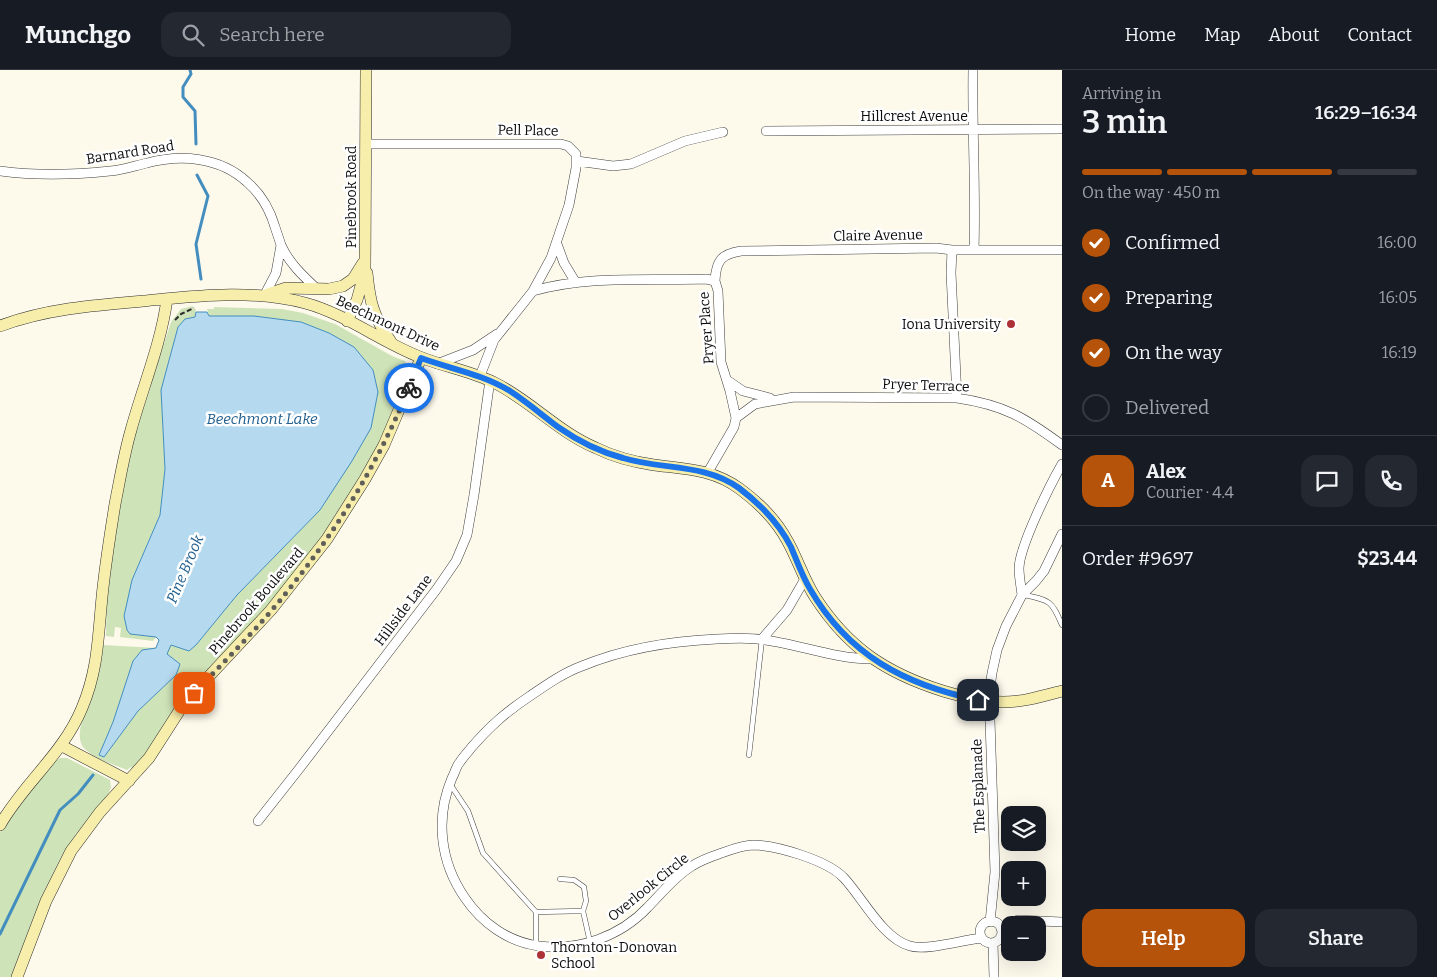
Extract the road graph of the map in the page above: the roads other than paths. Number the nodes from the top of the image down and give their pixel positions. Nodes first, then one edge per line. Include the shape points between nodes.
1 (366, 70) edge
2 (973, 70) edge
3 (1062, 129) edge
4 (972, 130) junction
5 (766, 131) dead end
6 (723, 132) dead end
7 (367, 144) junction
8 (577, 161) junction
9 (0, 171) edge
10 (557, 244) junction
11 (281, 245) junction
12 (952, 250) junction
13 (974, 250) junction
14 (1062, 250) edge
15 (366, 262) junction
16 (715, 281) junction
17 (576, 283) junction
18 (317, 289) junction
19 (533, 291) junction
20 (264, 296) junction
21 (167, 299) junction
22 (347, 321) junction
23 (0, 326) edge
24 (499, 333) junction
25 (393, 345) junction
26 (421, 358) junction
27 (437, 364) junction
28 (485, 378) junction
29 (726, 380) junction
30 (957, 398) junction
31 (777, 399) junction
32 (736, 418) junction
33 (1062, 445) edge
34 (1062, 464) edge
35 (708, 472) junction
36 (1062, 534) edge
37 (805, 579) junction
38 (1022, 595) junction
39 (1062, 626) edge
40 (762, 639) junction
41 (872, 659) junction
42 (1062, 691) edge
43 (990, 702) junction
44 (62, 746) junction
45 (749, 755) dead end
46 (129, 781) junction
47 (450, 784) junction
48 (258, 821) dead end
49 (0, 825) edge
50 (560, 879) dead end
51 (583, 911) junction
52 (536, 912) junction
53 (1046, 921) edge
54 (990, 922) junction
55 (1062, 922) edge
56 (1001, 929) joint
57 (981, 938) junction
58 (590, 942) junction
59 (993, 943) junction
60 (536, 945) junction
61 (17, 977) edge
62 (994, 977) edge

1 - 7 street, Pinebrook Road
2 - 4 street
3 - 4 street, Hillcrest Avenue
4 - 5 street, Hillcrest Avenue
4 - 13 street
6 - 8 street via 685,141 631,164 613,166
7 - 8 street, Pell Place via 561,144 573,150
7 - 15 street, Pinebrook Road
8 - 10 street
9 - 11 street, Barnard Road via 70,175 122,170 171,158 200,159 237,174 258,193 271,216
10 - 17 street
10 - 19 street
11 - 18 street, Barnard Road via 298,271
11 - 20 street, Barnard Road via 276,273
12 - 13 street, Claire Avenue
12 - 16 street, Claire Avenue via 741,251 727,254 720,260
12 - 30 street
13 - 14 street, Claire Avenue
15 - 18 street via 346,285
15 - 22 street, Pinebrook Road via 362,284
15 - 25 street via 372,307
16 - 17 street, Pryer Place via 654,279
16 - 29 street, Pryer Place via 721,362
17 - 19 street, Pryer Place
18 - 20 street via 286,288
19 - 24 street
20 - 21 street, Beechmont Drive
20 - 22 street, Beechmont Drive via 305,303
21 - 23 street, Beechmont Drive via 72,308
21 - 44 street via 162,334 131,431 117,495 104,574 95,670 78,717
22 - 25 street, Beechmont Drive
24 - 27 street via 473,350
24 - 28 street via 491,348
25 - 26 street, Beechmont Drive
26 - 27 street, Beechmont Drive
26 - 46 street, Pinebrook Boulevard via 384,445 327,540 266,617 186,702 150,758
27 - 28 street, Beechmont Drive
28 - 35 street, Beechmont Drive via 528,403 574,437 598,449 632,461
28 - 48 street, Hillside Lane via 474,495 467,535 456,561
29 - 31 street, Pryer Terrace via 749,394
29 - 32 street, Pryer Place
30 - 31 street, Pryer Terrace via 835,396
30 - 33 street, Pryer Terrace via 983,402 1015,413
31 - 32 street, Pryer Terrace via 755,404
32 - 35 street
34 - 38 street via 1025,546 1019,566
35 - 37 street, Beechmont Drive via 738,488 771,517 786,538
36 - 38 street, The Esplanade via 1044,571
37 - 40 street via 787,610
37 - 41 street, Beechmont Drive via 829,617
38 - 39 lane via 1048,602 1054,607
38 - 43 street, The Esplanade via 997,650
40 - 41 street, Overlook Circle via 846,657
40 - 45 lane
40 - 47 street, Overlook Circle via 692,640 633,648 579,667 550,682 490,726 459,762
41 - 43 street, Beechmont Drive via 918,683 965,698
42 - 43 street, Beechmont Drive via 1023,700
43 - 54 street, The Esplanade via 995,872
44 - 46 street
44 - 49 street via 21,792
46 - 61 street, Pinebrook Boulevard via 90,824 63,864
47 - 52 lane via 468,811 484,853
47 - 60 street, Overlook Circle via 441,816 442,845 458,888 491,926 519,942
50 - 51 lane via 574,880 584,887 586,901
51 - 52 lane
51 - 58 lane
52 - 60 lane
53 - 55 street
54 - 56 street via 998,924
54 - 57 street, The Esplanade via 982,926
56 - 59 street via 1000,938
57 - 58 street, Overlook Circle via 923,948 911,947 889,933 841,874 802,855 754,845 735,848 690,866 663,890 647,910 615,932
57 - 59 street
58 - 60 street, Overlook Circle via 559,947
59 - 62 street

